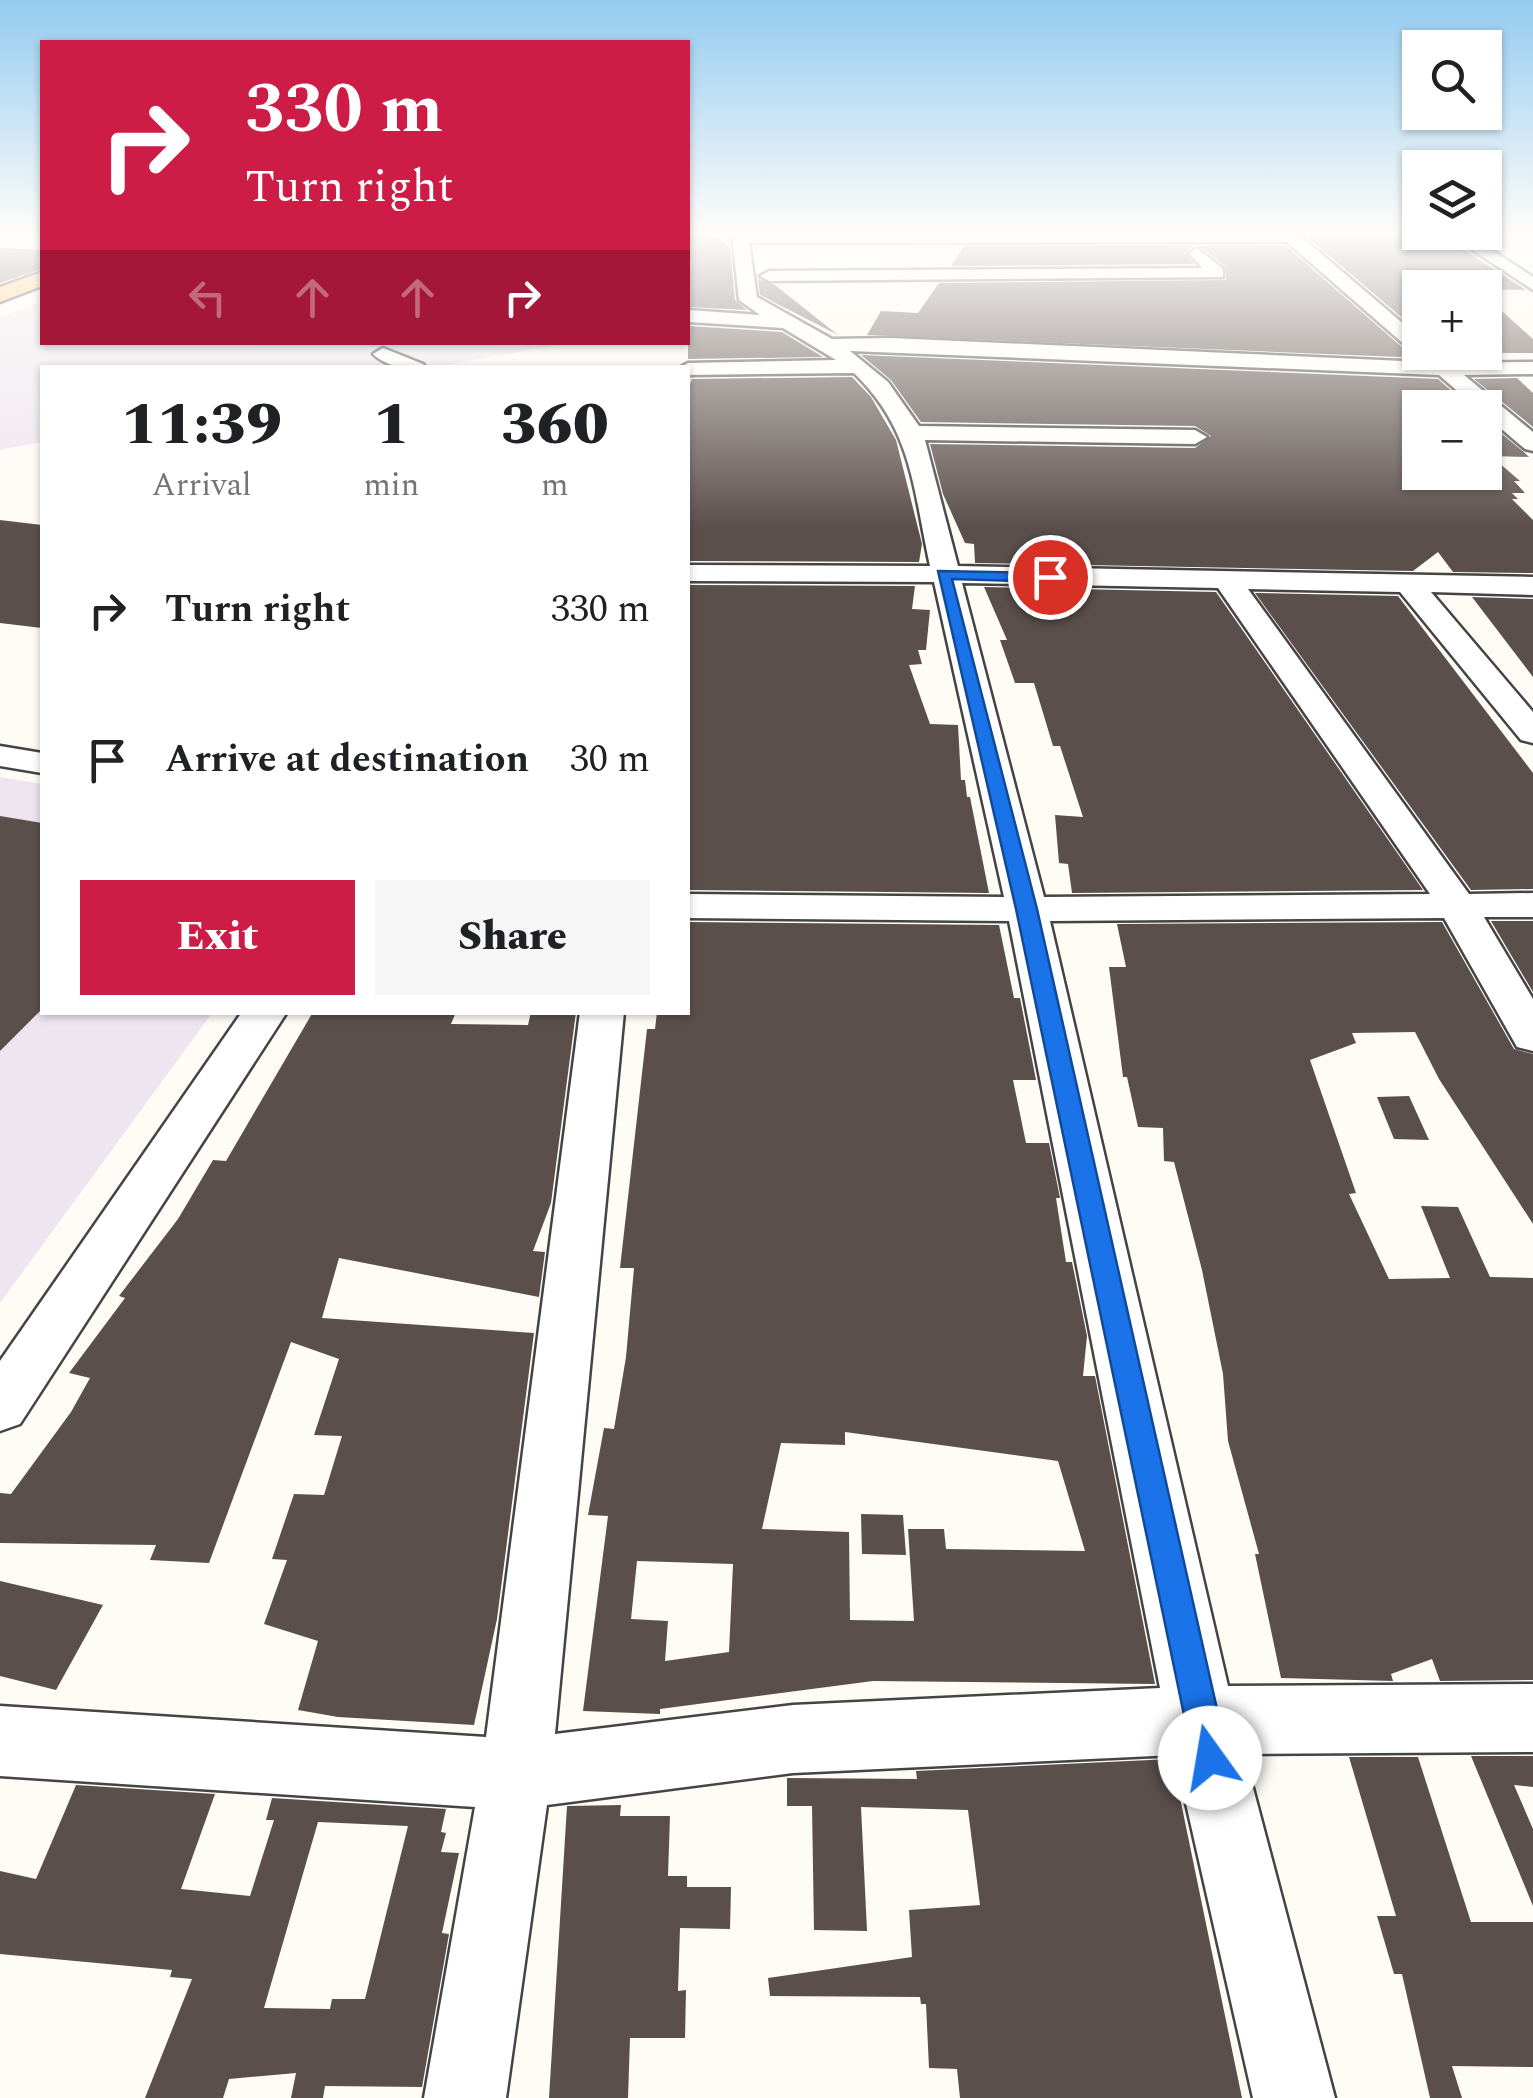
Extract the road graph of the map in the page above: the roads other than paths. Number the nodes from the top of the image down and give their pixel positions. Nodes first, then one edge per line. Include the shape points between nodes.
1 (851, 333) edge
2 (869, 345) junction
3 (383, 354) dead end
4 (409, 365) edge
5 (1402, 368) edge
6 (1533, 368) edge
7 (690, 369) edge
8 (1502, 369) edge
9 (1444, 370) edge
10 (912, 433) junction
11 (1195, 436) dead end
12 (1533, 444) edge
13 (690, 573) edge
14 (943, 574) junction
15 (1230, 583) junction
16 (1409, 585) junction
17 (1533, 586) edge
18 (1533, 733) edge
19 (0, 756) edge
20 (40, 763) edge
21 (1456, 903) junction
22 (1533, 905) edge
23 (690, 906) edge
24 (1026, 909) junction
25 (263, 1015) edge
26 (602, 1015) edge
27 (1533, 1037) edge
28 (0, 1407) edge
29 (1533, 1718) edge
30 (1201, 1720) junction
31 (0, 1741) edge
32 (516, 1774) junction
33 (465, 2098) edge
34 (1294, 2098) edge

1 - 2 street
2 - 5 street
2 - 7 street
2 - 10 street
3 - 4 street
6 - 8 street
9 - 12 street
10 - 11 street
10 - 14 street
13 - 14 street
14 - 15 street
14 - 24 street
15 - 16 street
15 - 21 street
16 - 17 street
16 - 18 street
19 - 20 street
21 - 22 street
21 - 24 street
21 - 27 street
23 - 24 street
24 - 30 street
25 - 28 street
26 - 32 street
29 - 30 street
30 - 32 street via 794,1739
30 - 34 street
31 - 32 street
32 - 33 street

